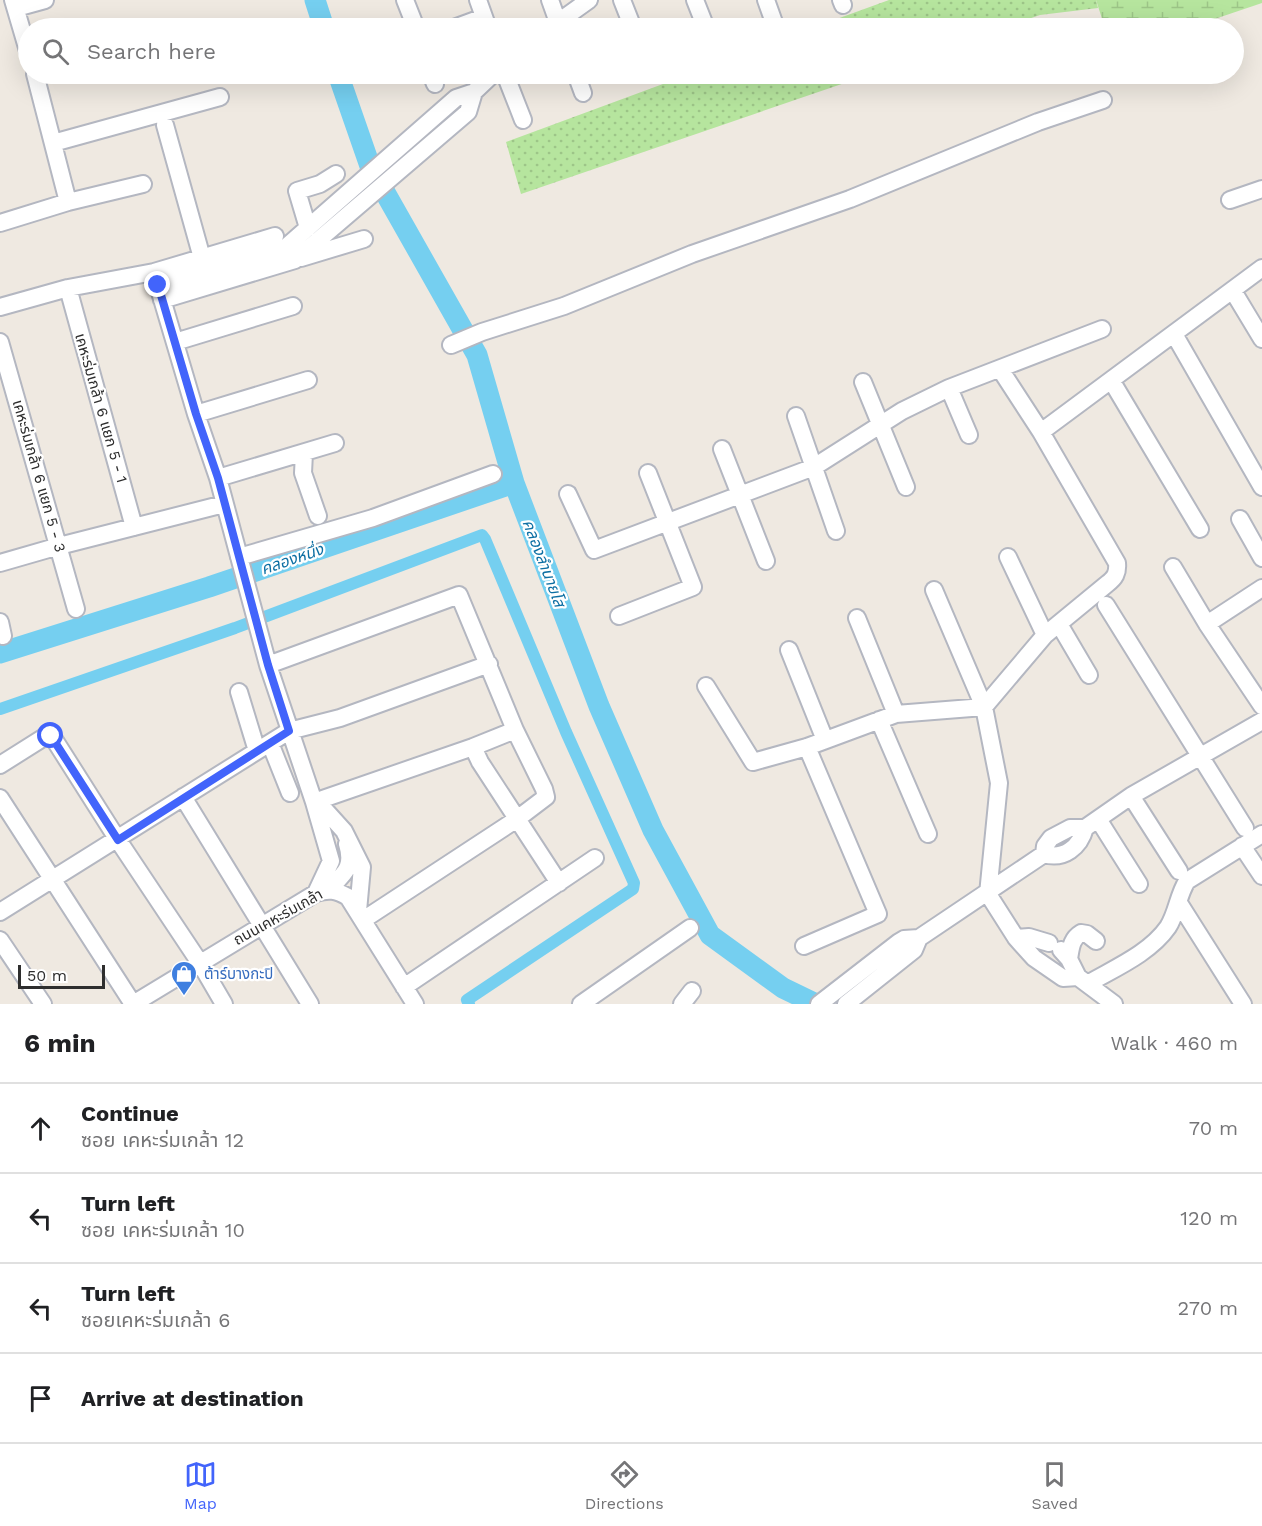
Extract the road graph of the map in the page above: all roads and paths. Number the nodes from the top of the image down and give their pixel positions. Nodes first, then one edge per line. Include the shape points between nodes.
1 (45, 0) edge
2 (405, 0) edge
3 (478, 0) edge
4 (550, 0) edge
5 (589, 0) edge
6 (622, 0) edge
7 (695, 0) edge
8 (765, 0) edge
9 (14, 4) edge
10 (412, 18) edge
11 (484, 18) edge
12 (554, 18) edge
13 (567, 18) edge
14 (629, 18) edge
15 (702, 18) edge
16 (772, 18) edge
17 (41, 84) edge
18 (483, 84) edge
19 (509, 84) edge
20 (580, 84) edge
21 (474, 92) junction
22 (583, 93) dead end
23 (220, 97) dead end
24 (1103, 100) dead end
25 (523, 120) dead end
26 (165, 125) dead end
27 (53, 143) junction
28 (336, 174) dead end
29 (143, 184) dead end
30 (1262, 189) edge
31 (1230, 200) dead end
32 (68, 202) junction
33 (350, 202) junction
34 (1, 220) edge
35 (275, 236) dead end
36 (304, 238) junction
37 (364, 239) dead end
38 (202, 258) junction
39 (295, 260) junction
40 (1262, 268) edge
41 (158, 286) junction
42 (68, 288) junction
43 (1233, 291) junction
44 (293, 306) dead end
45 (0, 307) edge
46 (1102, 329) dead end
47 (1174, 334) junction
48 (1262, 339) edge
49 (0, 342) edge
50 (175, 342) junction
51 (451, 345) dead end
52 (1000, 369) junction
53 (308, 380) dead end
54 (1110, 380) junction
55 (863, 382) dead end
56 (950, 388) junction
57 (196, 414) junction
58 (796, 416) dead end
59 (881, 425) junction
60 (1041, 432) junction
61 (969, 435) dead end
62 (335, 443) dead end
63 (722, 449) dead end
64 (304, 453) junction
65 (814, 467) junction
66 (648, 473) dead end
67 (494, 474) dead end
68 (218, 478) junction
69 (906, 487) dead end
70 (1262, 487) edge
71 (568, 494) dead end
72 (740, 495) junction
73 (224, 504) junction
74 (318, 516) dead end
75 (1240, 519) dead end
76 (668, 522) junction
77 (134, 527) junction
78 (1200, 529) dead end
79 (836, 531) dead end
80 (59, 546) junction
81 (1008, 556) dead end
82 (1262, 558) edge
83 (240, 561) junction
84 (766, 561) dead end
85 (0, 563) edge
86 (1173, 567) dead end
87 (1262, 588) edge
88 (934, 590) dead end
89 (1106, 605) dead end
90 (76, 609) dead end
91 (619, 616) dead end
92 (857, 618) dead end
93 (1059, 624) junction
94 (1207, 624) junction
95 (1045, 635) junction
96 (789, 650) dead end
97 (489, 664) junction
98 (268, 665) junction
99 (1089, 675) dead end
100 (706, 686) dead end
101 (238, 692) dead end
102 (984, 706) junction
103 (1262, 706) edge
104 (896, 714) junction
105 (879, 720) junction
106 (1262, 721) edge
107 (515, 730) junction
108 (289, 731) junction
109 (825, 740) junction
110 (263, 747) junction
111 (473, 747) junction
112 (807, 747) junction
113 (1200, 756) junction
114 (0, 765) edge
115 (290, 793) dead end
116 (1131, 796) junction
117 (183, 797) junction
118 (0, 798) edge
119 (315, 800) junction
120 (517, 819) junction
121 (1091, 824) junction
122 (1245, 828) dead end
123 (344, 831) junction
124 (927, 834) dead end
125 (1262, 834) edge
126 (118, 840) junction
127 (1242, 846) junction
128 (595, 858) dead end
129 (1179, 870) dead end
130 (1262, 876) edge
131 (51, 880) junction
132 (559, 883) junction
133 (1139, 884) dead end
134 (322, 891) junction
135 (988, 894) junction
136 (1179, 903) junction
137 (0, 912) edge
138 (361, 916) junction
139 (261, 925) junction
140 (690, 928) dead end
141 (1016, 938) junction
142 (0, 940) edge
143 (1096, 941) dead end
144 (804, 946) dead end
145 (1059, 951) junction
146 (200, 963) junction
147 (1083, 980) junction
148 (863, 981) junction
149 (404, 987) junction
150 (43, 1004) edge
151 (133, 1004) edge
152 (224, 1004) edge
153 (310, 1004) edge
154 (415, 1004) edge
155 (581, 1004) edge
156 (819, 1004) edge
157 (846, 1004) edge
158 (1114, 1004) edge
159 (1243, 1004) edge

1 - 9 street
2 - 10 street
3 - 11 street
4 - 12 street
5 - 13 street
6 - 14 street
7 - 15 street
8 - 16 street
17 - 27 street
18 - 21 street
19 - 25 street
20 - 22 street
21 - 33 street via 456,98 385,160
21 - 33 street via 468,112 396,173
23 - 27 street
24 - 51 street via 1038,122 850,199
26 - 38 street
27 - 32 street
28 - 36 street via 297,191
29 - 32 street
30 - 31 street
32 - 34 street
33 - 36 street
35 - 38 street
36 - 39 street
36 - 41 street
37 - 39 street
38 - 41 street
39 - 41 street
40 - 43 street
41 - 42 street
41 - 50 street
42 - 45 street
42 - 77 street, เคหะร่มเกล้า 6 แยก 5 - 1
43 - 47 street
43 - 48 street
44 - 50 street
46 - 52 street
47 - 54 street
47 - 70 street
49 - 80 street, เคหะร่มเกล้า 6 แยก 5 - 3
50 - 57 street
52 - 56 street
52 - 60 street
53 - 57 street
54 - 60 street
54 - 78 street
55 - 59 street
56 - 59 street
56 - 61 street
57 - 68 street
58 - 65 street
59 - 65 street
59 - 69 street
60 - 93 street via 1117,563 1118,571
62 - 64 street
63 - 72 street
64 - 68 street
64 - 74 street via 303,473
65 - 72 street
65 - 79 street
66 - 76 street
67 - 83 street
68 - 73 street
71 - 76 street via 594,550
72 - 76 street
72 - 84 street
73 - 77 street
73 - 83 street
75 - 82 street
76 - 91 street via 693,587
77 - 80 street
80 - 85 street
80 - 90 street, เคหะร่มเกล้า 6 แยก 5 - 3
81 - 95 street
83 - 98 street
86 - 94 street
87 - 94 street
88 - 102 street
89 - 113 street
92 - 104 street
93 - 95 street
93 - 99 street
94 - 103 street
95 - 102 street
96 - 109 street
97 - 98 street via 459,595
97 - 107 street
97 - 108 street via 340,718
98 - 108 street
100 - 112 street via 753,762
101 - 110 street
102 - 104 street
102 - 135 street via 999,783
104 - 105 street
105 - 109 street
105 - 124 street
106 - 113 street
107 - 111 street
107 - 120 street via 546,794
108 - 110 street
108 - 119 street
109 - 112 street
110 - 115 street
110 - 117 street
111 - 119 street
111 - 120 street
112 - 144 street via 878,914
113 - 116 street
113 - 122 street
114 - 126 street via 45,736 52,736
116 - 121 street
116 - 129 street
117 - 126 street
117 - 139 street
118 - 131 street
119 - 123 street
119 - 134 street via 332,861
120 - 132 street
120 - 138 street
121 - 133 street
121 - 135 street via 1070,828 1051,838 1044,854
123 - 134 street via 350,862 343,876
123 - 138 street via 362,867
125 - 127 street
126 - 131 street
126 - 146 street
127 - 130 street
127 - 136 street via 1187,881
128 - 132 street
131 - 137 street
131 - 151 street
132 - 149 street
134 - 138 street, ถนนเคหะร่มเกล้า via 339,891
134 - 139 street, ถนนเคหะร่มเกล้า
135 - 141 street
135 - 148 street via 919,938 904,939
136 - 147 street via 1168,927 1151,945
136 - 159 street
138 - 149 street, ถนนเคหะร่มเกล้า
139 - 146 street, ถนนเคหะร่มเกล้า
139 - 153 street
140 - 155 street
141 - 145 street via 1029,937
141 - 147 street via 1034,958 1063,978
142 - 150 street
143 - 145 street via 1081,933
145 - 147 street
146 - 151 street, ถนนเคหะร่มเกล้า
146 - 152 street
147 - 158 street
148 - 156 street
148 - 157 street
149 - 154 street, ถนนเคหะร่มเกล้า

